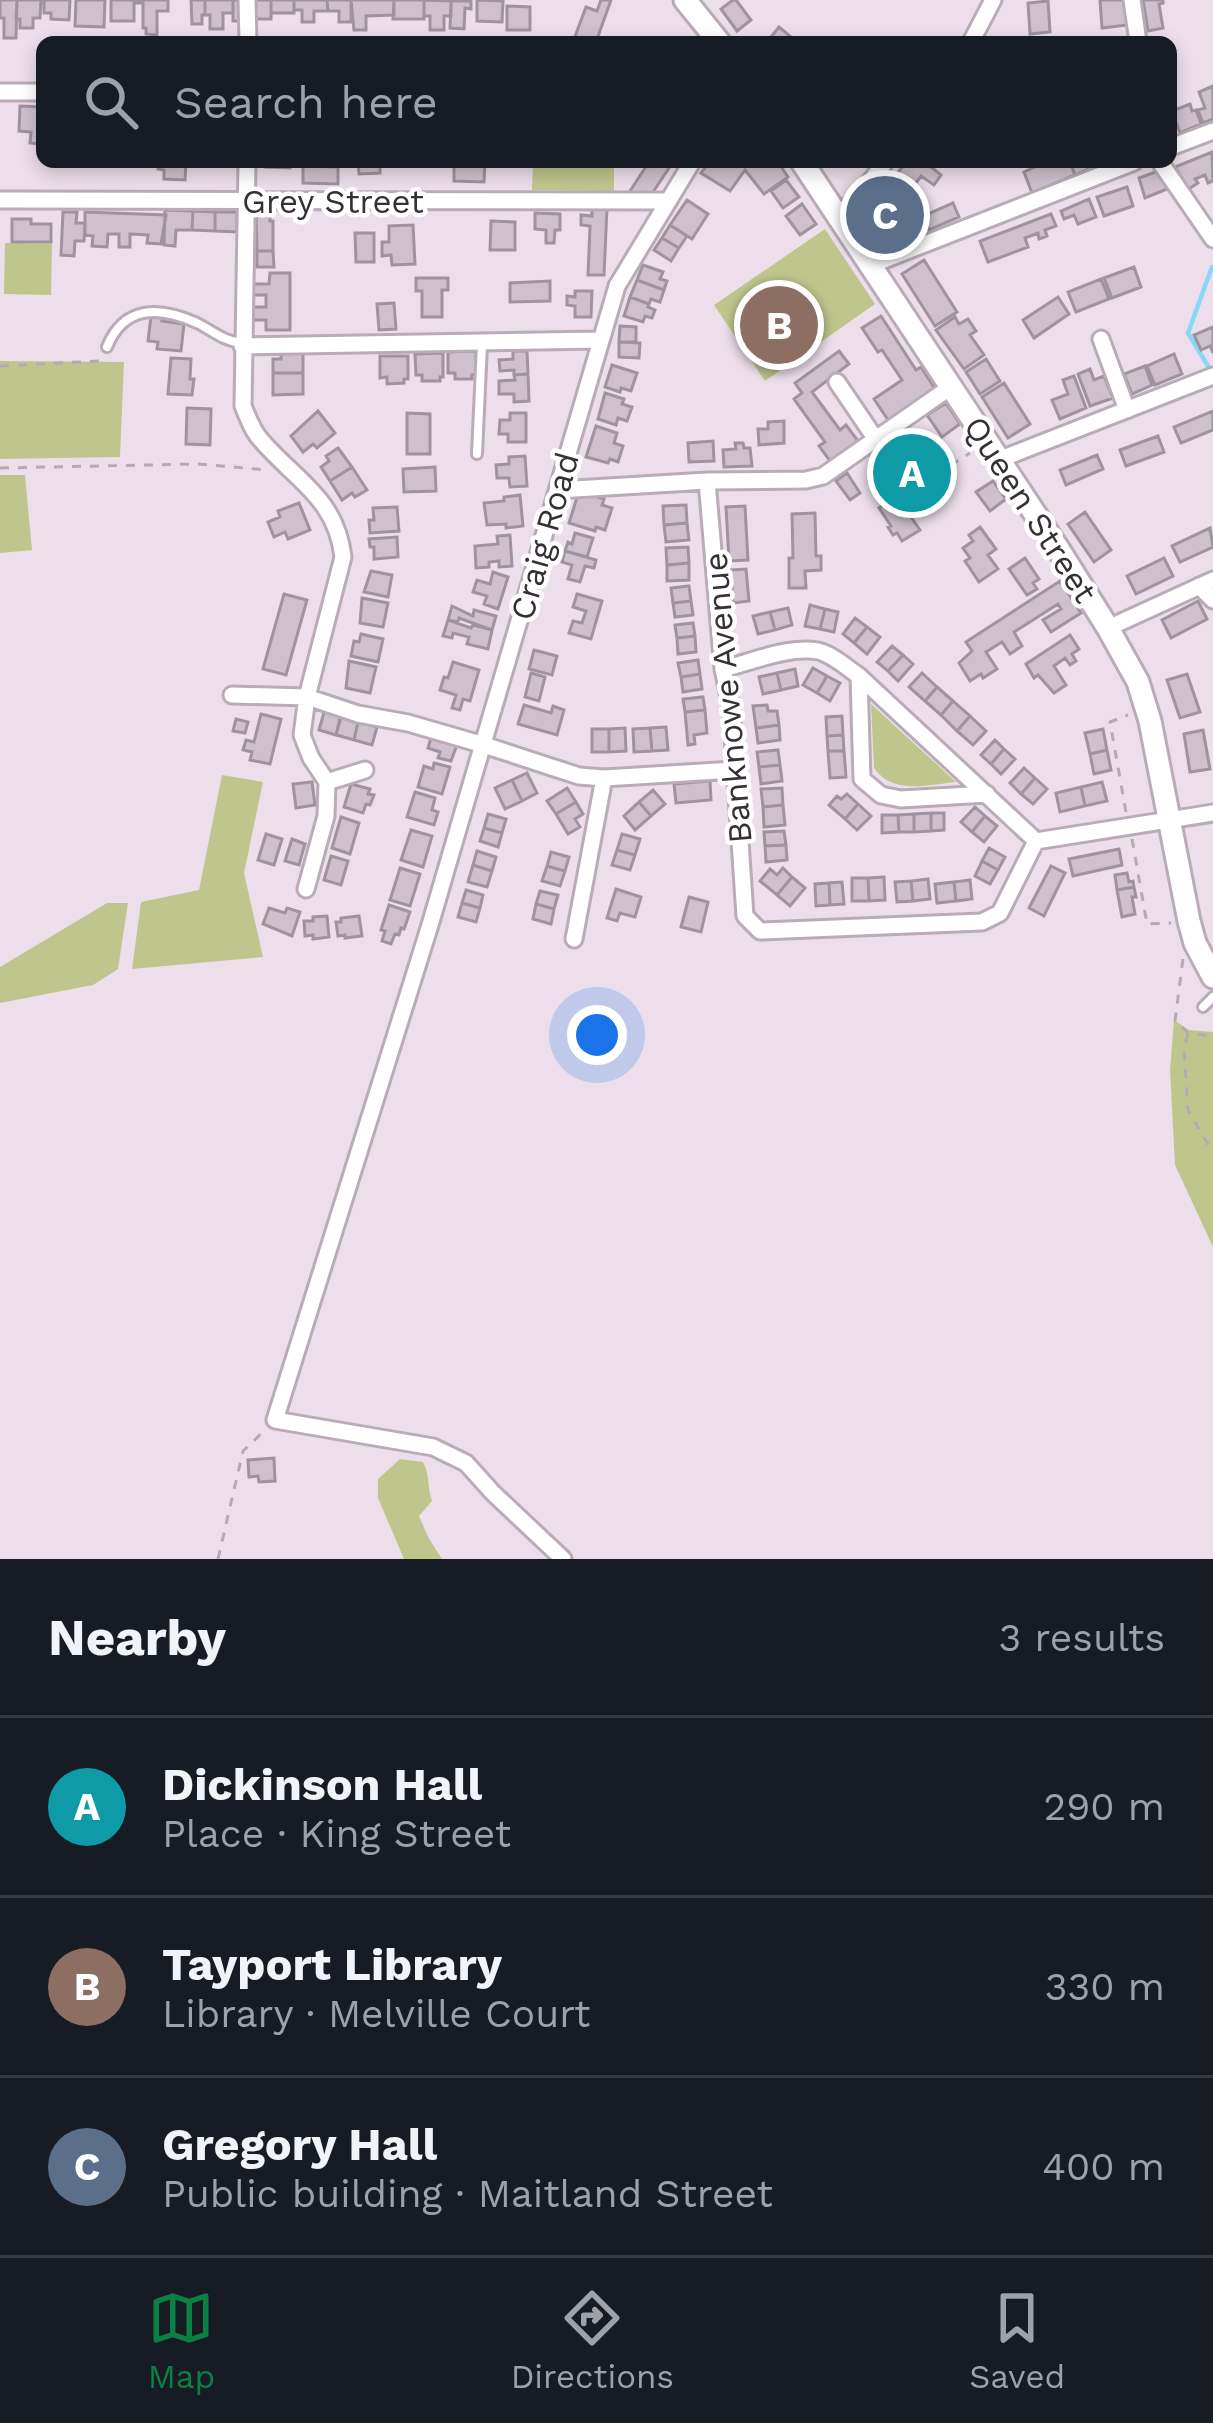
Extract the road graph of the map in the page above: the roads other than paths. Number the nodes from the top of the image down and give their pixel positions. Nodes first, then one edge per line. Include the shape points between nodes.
1 (247, 0) edge
2 (686, 0) edge
3 (993, 0) edge
4 (1132, 0) edge
5 (248, 36) edge
6 (714, 36) edge
7 (974, 36) edge
8 (1137, 36) edge
9 (0, 92) edge
10 (36, 92) edge
11 (1213, 131) edge
12 (1177, 145) edge
13 (247, 168) edge
14 (688, 168) edge
15 (806, 168) edge
16 (880, 168) edge
17 (1119, 168) edge
18 (1164, 168) edge
19 (0, 200) edge
20 (245, 201) junction
21 (667, 201) junction
22 (839, 214) junction
23 (1213, 239) edge
24 (871, 266) junction
25 (1101, 339) dead end
26 (601, 340) junction
27 (482, 343) junction
28 (242, 345) junction
29 (107, 347) road end
30 (1213, 376) edge
31 (837, 382) dead end
32 (952, 386) junction
33 (1127, 410) junction
34 (877, 441) junction
35 (992, 452) junction
36 (477, 454) dead end
37 (707, 481) junction
38 (558, 490) junction
39 (1206, 583) edge
40 (1213, 600) edge
41 (1108, 628) junction
42 (722, 669) junction
43 (859, 676) junction
44 (232, 695) dead end
45 (307, 697) junction
46 (484, 745) junction
47 (364, 770) dead end
48 (734, 770) junction
49 (604, 778) junction
50 (327, 782) junction
51 (987, 794) junction
52 (1213, 813) edge
53 (1170, 819) junction
54 (1036, 841) junction
55 (305, 889) dead end
56 (574, 939) dead end
57 (1213, 977) edge
58 (1213, 997) edge
59 (1203, 1007) dead end
60 (563, 1559) edge

1 - 5 street
2 - 6 main road
3 - 7 street
4 - 8 street
9 - 10 street
11 - 12 street
13 - 20 street
14 - 21 street, Craig Road
15 - 22 main road, Queen Street
16 - 22 street
17 - 24 street
18 - 23 street
19 - 20 street, Grey Street
20 - 21 street, Grey Street
20 - 28 street
21 - 26 street, Craig Road via 617,286
22 - 24 main road, Queen Street
24 - 32 main road, Queen Street
25 - 33 street
26 - 27 street
26 - 38 street, Craig Road
27 - 28 street
27 - 36 lane
28 - 29 lane via 151,312 120,323
28 - 45 street via 243,406 256,436 316,492 341,538 344,557
30 - 33 street
31 - 34 street
32 - 34 street
32 - 35 main road, Queen Street
33 - 35 street
34 - 37 street via 806,480
35 - 41 main road, Queen Street
37 - 38 street
37 - 42 street, Banknowe Avenue
38 - 46 street, Craig Road
39 - 40 street
39 - 41 street
41 - 53 main road, Queen Street via 1138,682
42 - 43 street via 819,651
42 - 48 street, Banknowe Avenue
43 - 51 street
43 - 51 street via 862,779 880,795 901,799
44 - 45 street
45 - 46 street
45 - 50 street via 302,735
46 - 49 street
46 - 60 street, Craig Road via 275,1420 433,1448 466,1463
47 - 50 street
48 - 49 street
48 - 54 street, Banknowe Avenue via 746,916 760,931 982,922 1000,913
49 - 56 street
50 - 55 street
51 - 54 street
52 - 53 street
53 - 54 street
53 - 57 main road, Queen Street via 1195,943
58 - 59 lane

